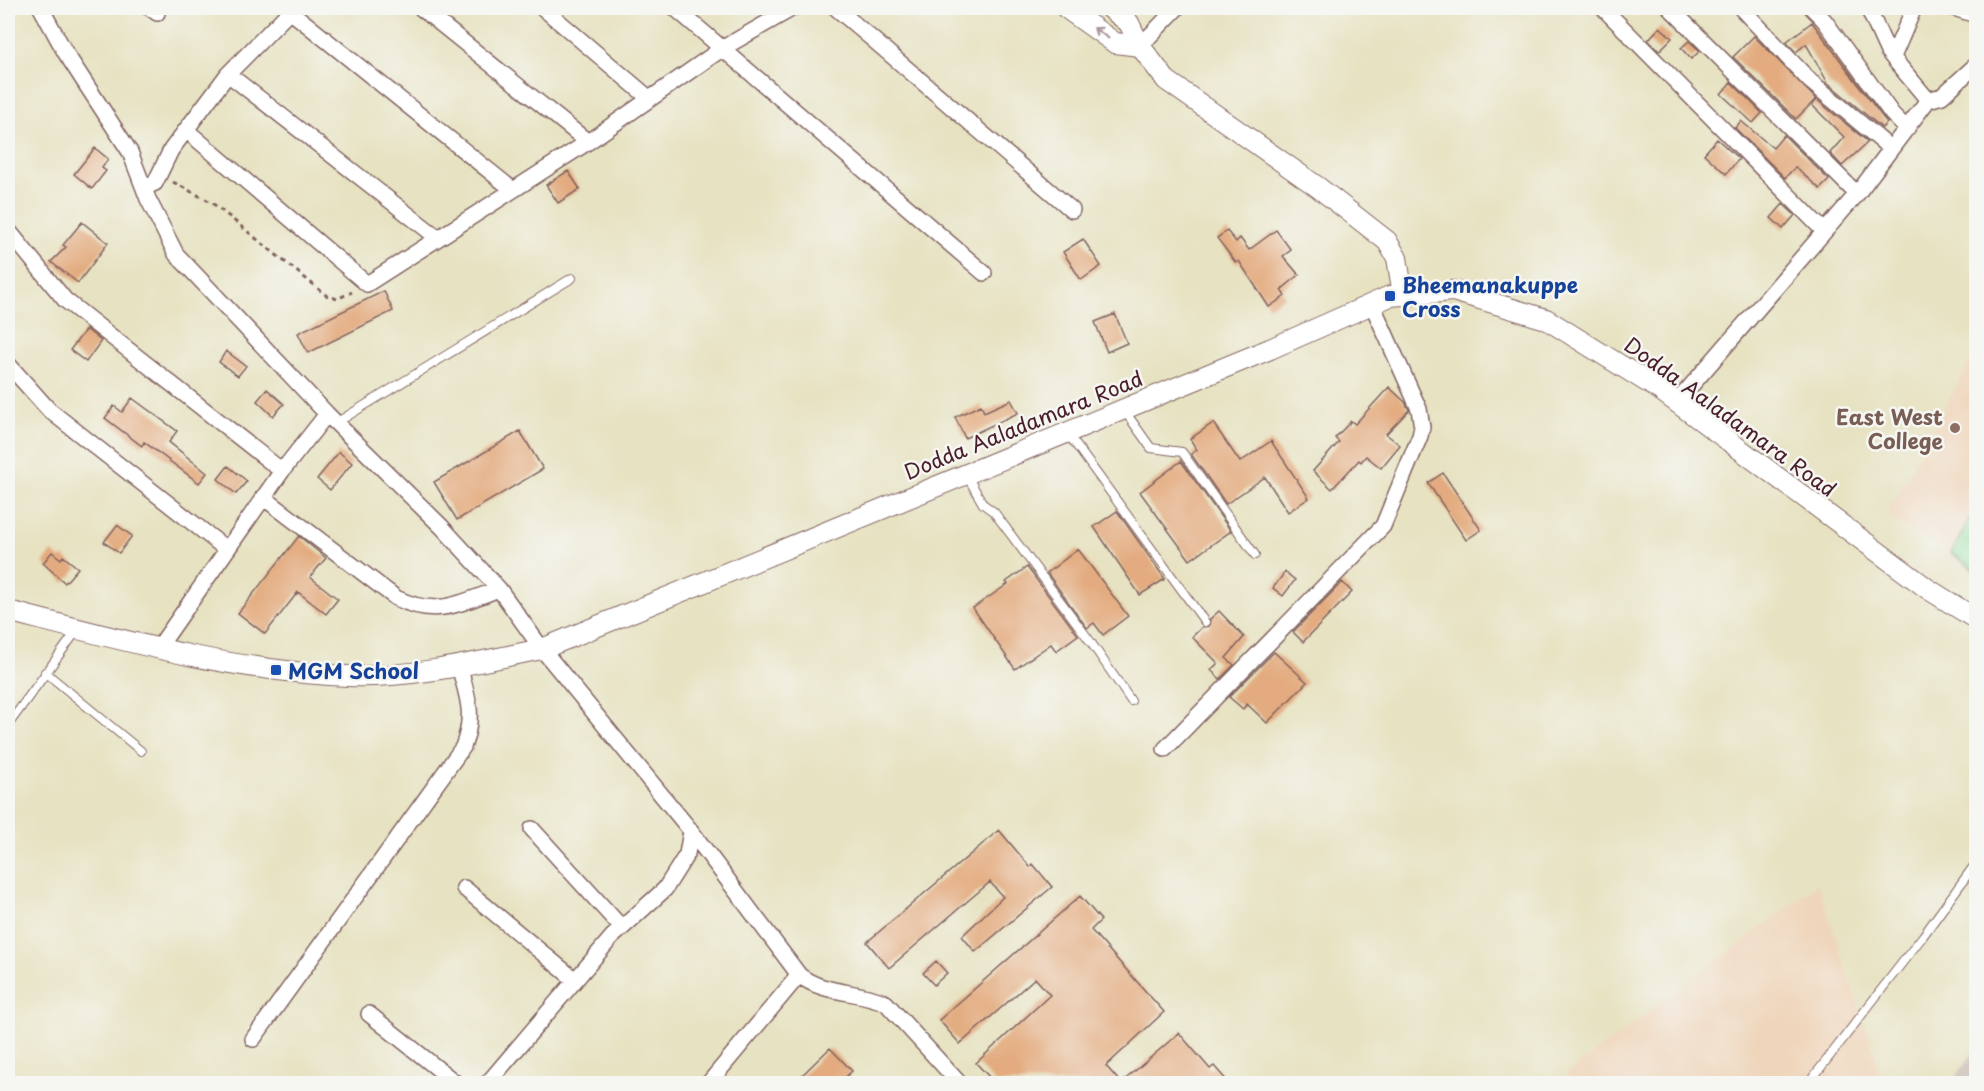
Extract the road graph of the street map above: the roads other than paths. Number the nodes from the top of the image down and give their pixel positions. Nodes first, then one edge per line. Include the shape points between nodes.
1 (41, 8) edge
2 (421, 8) edge
3 (543, 8) edge
4 (675, 8) edge
5 (793, 8) edge
6 (836, 8) edge
7 (1066, 8) edge
8 (1110, 8) edge
9 (1177, 8) edge
10 (1603, 8) edge
11 (1670, 8) edge
12 (1741, 8) edge
13 (1812, 8) edge
14 (1868, 8) edge
15 (1914, 8) edge
16 (1954, 8) edge
17 (291, 9) edge
18 (1977, 15) edge
19 (1140, 46) junction
20 (723, 48) junction
21 (1893, 57) junction
22 (1977, 65) edge
23 (228, 74) junction
24 (650, 99) junction
25 (1928, 100) junction
26 (1907, 129) junction
27 (186, 130) junction
28 (588, 142) junction
29 (1890, 148) junction
30 (149, 186) junction
31 (513, 190) junction
32 (1857, 194) junction
33 (1072, 210) dead end
34 (8, 230) edge
35 (1824, 231) junction
36 (438, 238) junction
37 (984, 273) dead end
38 (572, 278) dead end
39 (1403, 295) junction
40 (1372, 304) junction
41 (8, 364) edge
42 (1677, 402) junction
43 (1124, 409) junction
44 (332, 419) junction
45 (1067, 432) junction
46 (282, 471) junction
47 (965, 473) junction
48 (263, 498) junction
49 (226, 549) junction
50 (1255, 555) dead end
51 (499, 589) junction
52 (8, 611) edge
53 (1977, 619) edge
54 (1204, 622) dead end
55 (78, 629) junction
56 (159, 647) junction
57 (542, 649) junction
58 (459, 666) junction
59 (45, 672) junction
60 (1131, 701) dead end
61 (8, 725) edge
62 (1165, 749) dead end
63 (141, 750) dead end
64 (532, 829) dead end
65 (691, 831) junction
66 (1977, 863) edge
67 (464, 888) dead end
68 (622, 928) junction
69 (799, 975) junction
70 (575, 980) junction
71 (369, 1014) dead end
72 (253, 1039) dead end
73 (951, 1081) edge
74 (457, 1083) edge
75 (487, 1083) edge
76 (708, 1083) edge
77 (1808, 1083) edge

1 - 30 street
2 - 28 street
3 - 24 street
4 - 20 street
5 - 20 street
6 - 33 street
19 -> 7 main road via 1115,44
8 - 19 main road via 1129,23
9 - 19 street
10 - 35 street
11 - 32 street
12 - 29 street via 1813,84
13 - 26 street
14 - 21 street
15 - 21 street
16 - 18 street
17 - 23 street
17 - 31 street
19 - 39 main road via 1166,80 1387,240 1397,258
20 - 24 street
20 - 37 street
21 - 25 street
22 - 25 street via 1942,96
23 - 27 street
23 - 36 street
24 - 28 street
25 - 26 street
26 - 29 street
27 - 30 street
27 - 36 street via 366,284
28 - 31 street
29 - 32 street
30 - 44 street via 176,254
31 - 36 street
32 - 35 street
34 - 46 street via 65,300
35 - 42 street
38 - 44 lane
39 - 40 main road, Dodda Aaladamara Road
39 - 42 main road, Dodda Aaladamara Road via 1453,291 1546,319
40 - 43 main road, Dodda Aaladamara Road
40 - 62 street via 1422,420 1420,436 1387,520
41 - 49 street via 49,410
42 - 53 main road, Dodda Aaladamara Road via 1928,590
43 - 45 main road, Dodda Aaladamara Road
43 - 50 lane via 1151,448 1182,452
44 - 46 street
44 - 51 street via 442,526
45 - 47 main road, Dodda Aaladamara Road
45 - 54 lane
46 - 48 street
47 - 57 main road, Dodda Aaladamara Road
47 - 60 lane via 983,504 994,512
48 - 49 street
48 - 51 street via 396,598 413,606 446,608
49 - 56 street
51 - 57 street
52 - 55 main road, Dodda Aaladamara Road
55 - 56 main road, Dodda Aaladamara Road
55 - 59 lane
56 - 58 main road, Dodda Aaladamara Road via 276,670 350,676
57 - 58 main road, Dodda Aaladamara Road
57 - 65 street
58 - 72 street via 471,709 470,729 463,747
59 - 61 lane
59 - 63 lane
64 - 68 street
65 - 68 street via 687,854 665,889
65 - 69 street
66 - 77 lane
67 - 70 street
68 - 70 street
69 - 73 street via 812,986 886,1003
69 - 76 street
70 - 75 street
71 - 74 street

